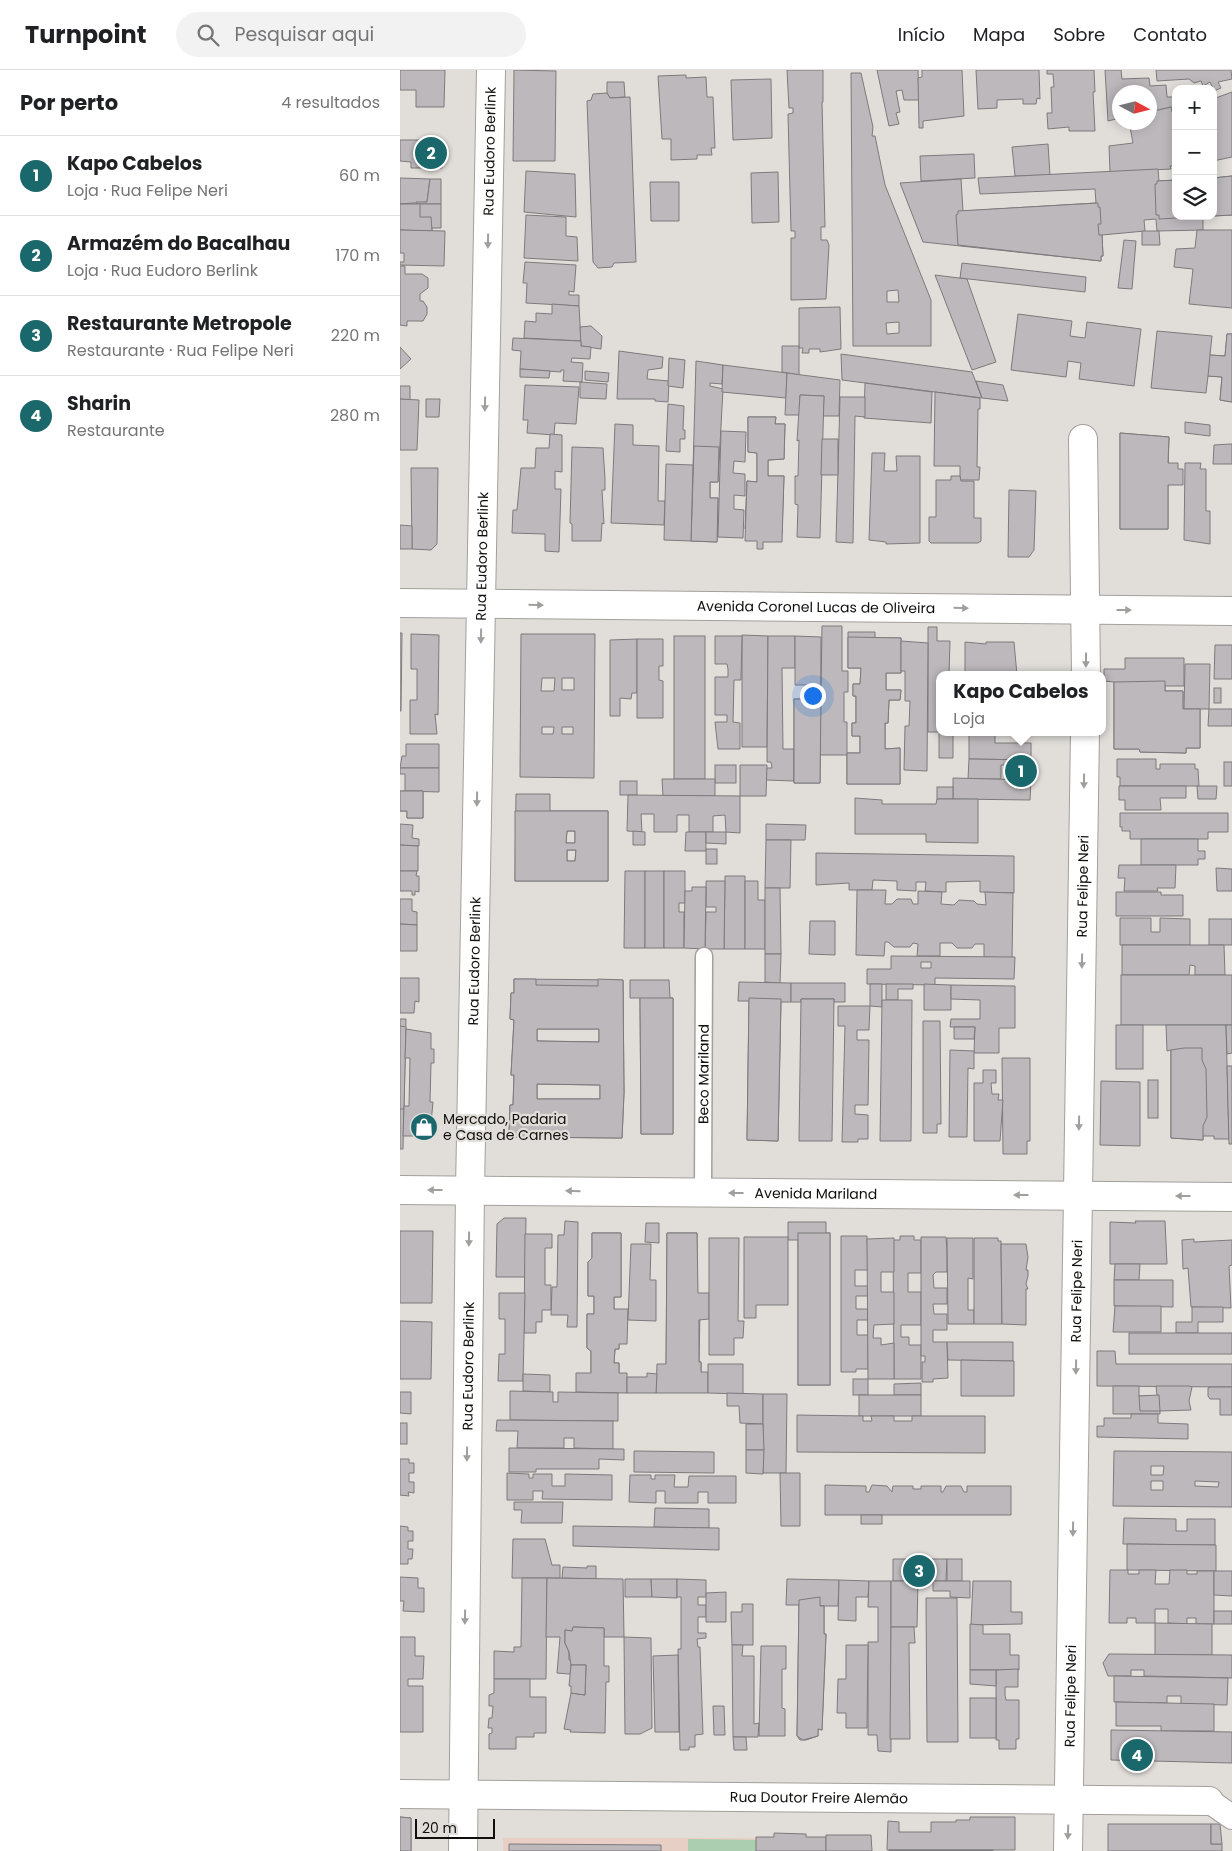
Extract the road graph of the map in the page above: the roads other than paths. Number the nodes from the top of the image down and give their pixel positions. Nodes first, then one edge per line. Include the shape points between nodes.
1 (491, 70) edge
2 (1083, 439) dead end
3 (400, 603) edge
4 (481, 604) junction
5 (1087, 610) junction
6 (1232, 611) edge
7 (1086, 671) edge
8 (1085, 736) edge
9 (704, 956) dead end
10 (400, 1190) edge
11 (470, 1190) junction
12 (703, 1192) junction
13 (1078, 1196) junction
14 (1232, 1197) edge
15 (400, 1794) edge
16 (463, 1794) junction
17 (1069, 1800) junction
18 (1209, 1801) joint
19 (1232, 1817) edge
20 (463, 1851) edge
21 (1068, 1851) edge

1 -> 4 street, Rua Eudoro Berlink
2 - 5 street
3 - 4 street, Avenida Coronel Lucas de Oliveira
4 -> 5 street, Avenida Coronel Lucas de Oliveira
4 -> 11 street, Rua Eudoro Berlink
5 -> 6 street, Avenida Coronel Lucas de Oliveira
5 -> 7 street
8 -> 13 street, Rua Felipe Neri
9 - 12 lane, Beco Mariland
11 -> 10 street, Avenida Mariland
12 -> 11 street, Avenida Mariland
11 -> 16 street, Rua Eudoro Berlink
13 -> 12 street, Avenida Mariland
14 -> 13 street, Avenida Mariland
13 -> 17 street, Rua Felipe Neri
15 - 16 street, Rua Doutor Freire Alemão
16 - 17 street, Rua Doutor Freire Alemão
16 - 20 street, Rua Eudoro Berlink
17 - 18 street, Rua Doutor Freire Alemão
17 -> 21 street, Rua Felipe Neri
18 - 19 street, Rua Doutor Freire Alemão

